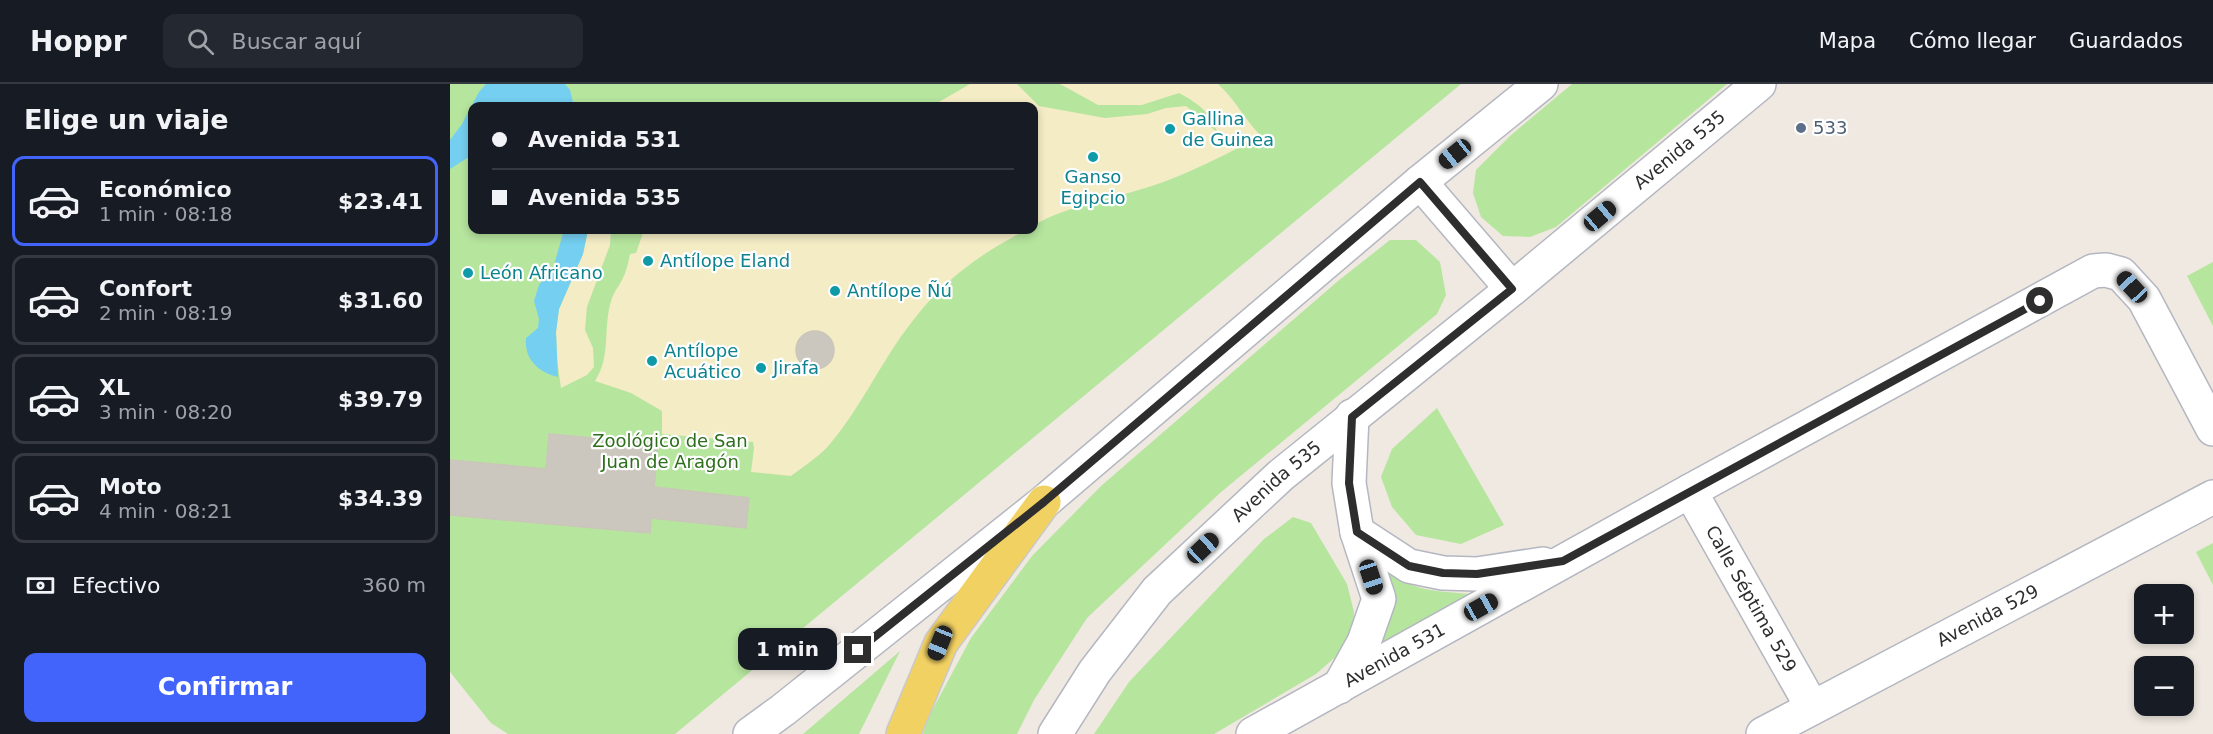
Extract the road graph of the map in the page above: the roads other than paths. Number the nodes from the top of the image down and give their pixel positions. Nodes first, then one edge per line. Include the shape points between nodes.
1 (1541, 84) edge
2 (1759, 84) edge
3 (1420, 182) junction
4 (1512, 289) junction
5 (1352, 417) junction
6 (2213, 429) edge
7 (1690, 491) junction
8 (2213, 497) edge
9 (1044, 502) junction
10 (1357, 532) junction
11 (1563, 561) junction
12 (1339, 687) junction
13 (1812, 707) junction
14 (750, 734) edge
15 (903, 734) edge
16 (1055, 734) edge
17 (1253, 734) edge
18 (1763, 734) edge

1 - 3 street
2 - 4 street, Avenida 535
3 - 4 street
3 - 9 street
4 - 5 street, Avenida 535
5 - 10 street via 1349,483
5 - 16 street, Avenida 535 via 1280,476 1157,591 1095,671
6 - 7 street, Avenida 531 via 2144,299 2121,274 2093,271
7 - 11 street, Avenida 531
7 - 13 street, Calle Séptima 529
8 - 13 street, Avenida 529
9 - 14 street
9 - 15 main road via 940,643
10 - 11 street via 1409,566 1443,573 1477,574
10 - 12 street via 1379,599 1364,642
11 - 12 street, Avenida 531
12 - 17 street, Avenida 531
13 - 18 street, Avenida 529

